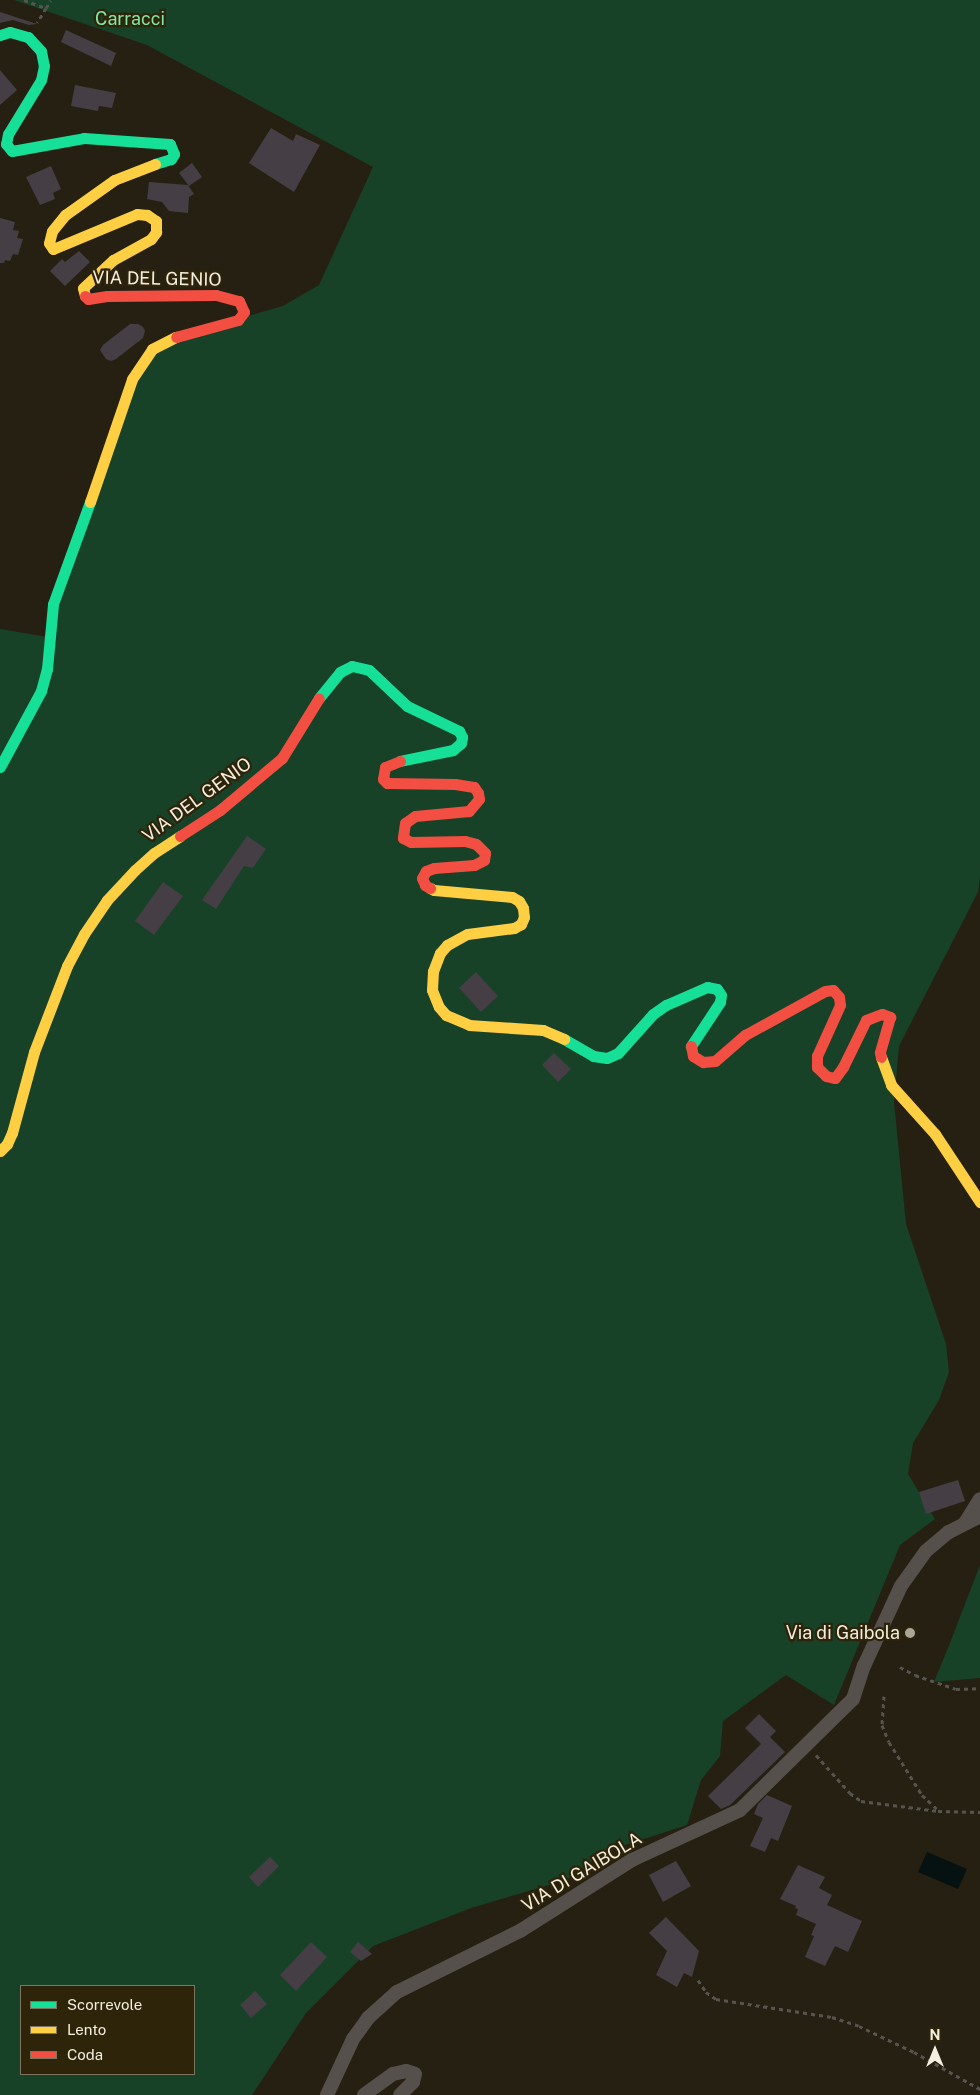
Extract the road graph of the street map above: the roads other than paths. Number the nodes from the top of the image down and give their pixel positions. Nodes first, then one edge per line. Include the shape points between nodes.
1 (0, 35) edge
2 (0, 767) edge
3 (0, 1150) edge
4 (980, 1202) edge
5 (980, 1499) edge
6 (980, 1516) edge
7 (965, 1523) junction
8 (327, 2095) edge
9 (364, 2095) edge
10 (400, 2095) edge

1 - 2 street, VIA DEL GENIO via 10,32 28,37 41,51 44,66 41,80 8,134 6,144 12,151 93,138 166,142 174,154 171,159 114,180 65,215 52,231 49,243 53,249 137,214 147,214 156,221 156,232 151,239 113,260 83,288 83,295 88,299 216,295 239,300 244,312 238,320 173,338 152,349 135,372 58,586 53,604 47,669 41,690
3 - 4 street, VIA DEL GENIO via 8,1144 12,1134 34,1052 67,966 107,900 154,853 220,810 282,758 317,700 340,672 352,666 368,670 407,706 459,731 462,737 461,743 453,750 392,763 383,773 387,783 455,784 474,787 478,793 479,799 469,811 416,816 405,823 402,834 411,842 465,841 476,844 485,853 484,860 474,865 426,871 422,878 425,885 434,890 512,898 523,908 521,924 514,928 467,934 447,945 440,953 433,971 432,990 446,1015 469,1025 543,1030 594,1056 607,1058 618,1053 653,1014 707,987 717,989 721,995 720,1002 692,1046 693,1056 703,1062 715,1061 745,1035 776,1016 833,990 840,1005 818,1056 817,1067 826,1076 835,1078 866,1020 887,1014 890,1021 880,1054 892,1085 935,1134
5 - 7 street
6 - 7 street, VIA DI GAIBOLA
7 - 8 street, VIA DI GAIBOLA via 926,1551 901,1586 864,1666 853,1699 740,1810 632,1860 520,1931 398,1992 368,2018 353,2039
9 - 10 street via 393,2074 406,2070 415,2074 413,2082

